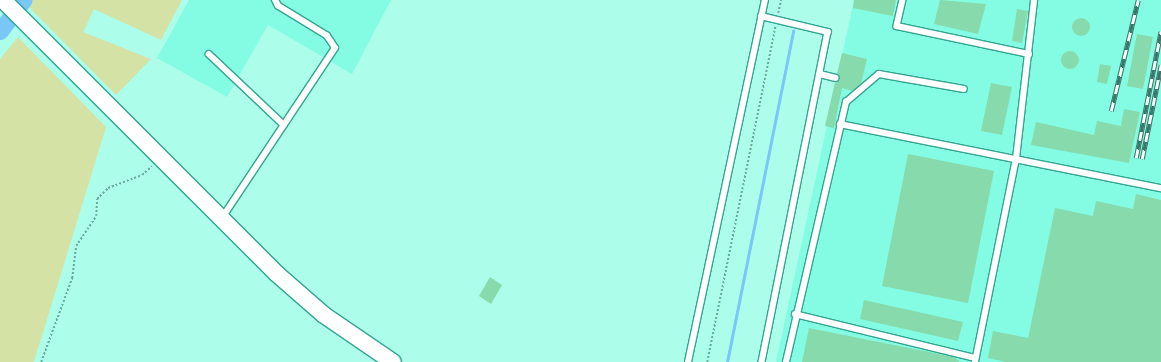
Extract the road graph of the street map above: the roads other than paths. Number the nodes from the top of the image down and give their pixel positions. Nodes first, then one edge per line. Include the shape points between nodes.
1 (3, 0) edge
2 (275, 0) edge
3 (765, 0) edge
4 (903, 0) edge
5 (1034, 0) edge
6 (761, 16) junction
7 (209, 54) dead end
8 (1028, 54) junction
9 (820, 74) junction
10 (836, 78) dead end
11 (861, 83) dead end
12 (869, 85) junction
13 (964, 89) dead end
14 (840, 124) junction
15 (284, 125) junction
16 (1016, 159) junction
17 (1161, 188) edge
18 (222, 218) junction
19 (795, 314) junction
20 (975, 360) edge
21 (393, 362) edge
22 (688, 362) edge
23 (762, 362) edge
24 (786, 362) edge

1 - 18 street
2 - 15 lane via 278,6 327,36 335,48
3 - 6 lane
4 - 8 lane via 897,26
5 - 8 lane
6 - 9 lane via 828,32
6 - 22 lane
7 - 15 lane
8 - 16 lane
9 - 10 lane
9 - 23 lane
11 - 12 lane
12 - 13 lane via 879,74
12 - 14 lane via 846,102
14 - 16 lane
14 - 19 lane
15 - 18 lane
16 - 17 lane
16 - 20 lane
18 - 21 street via 324,315
19 - 20 lane
19 - 24 lane

